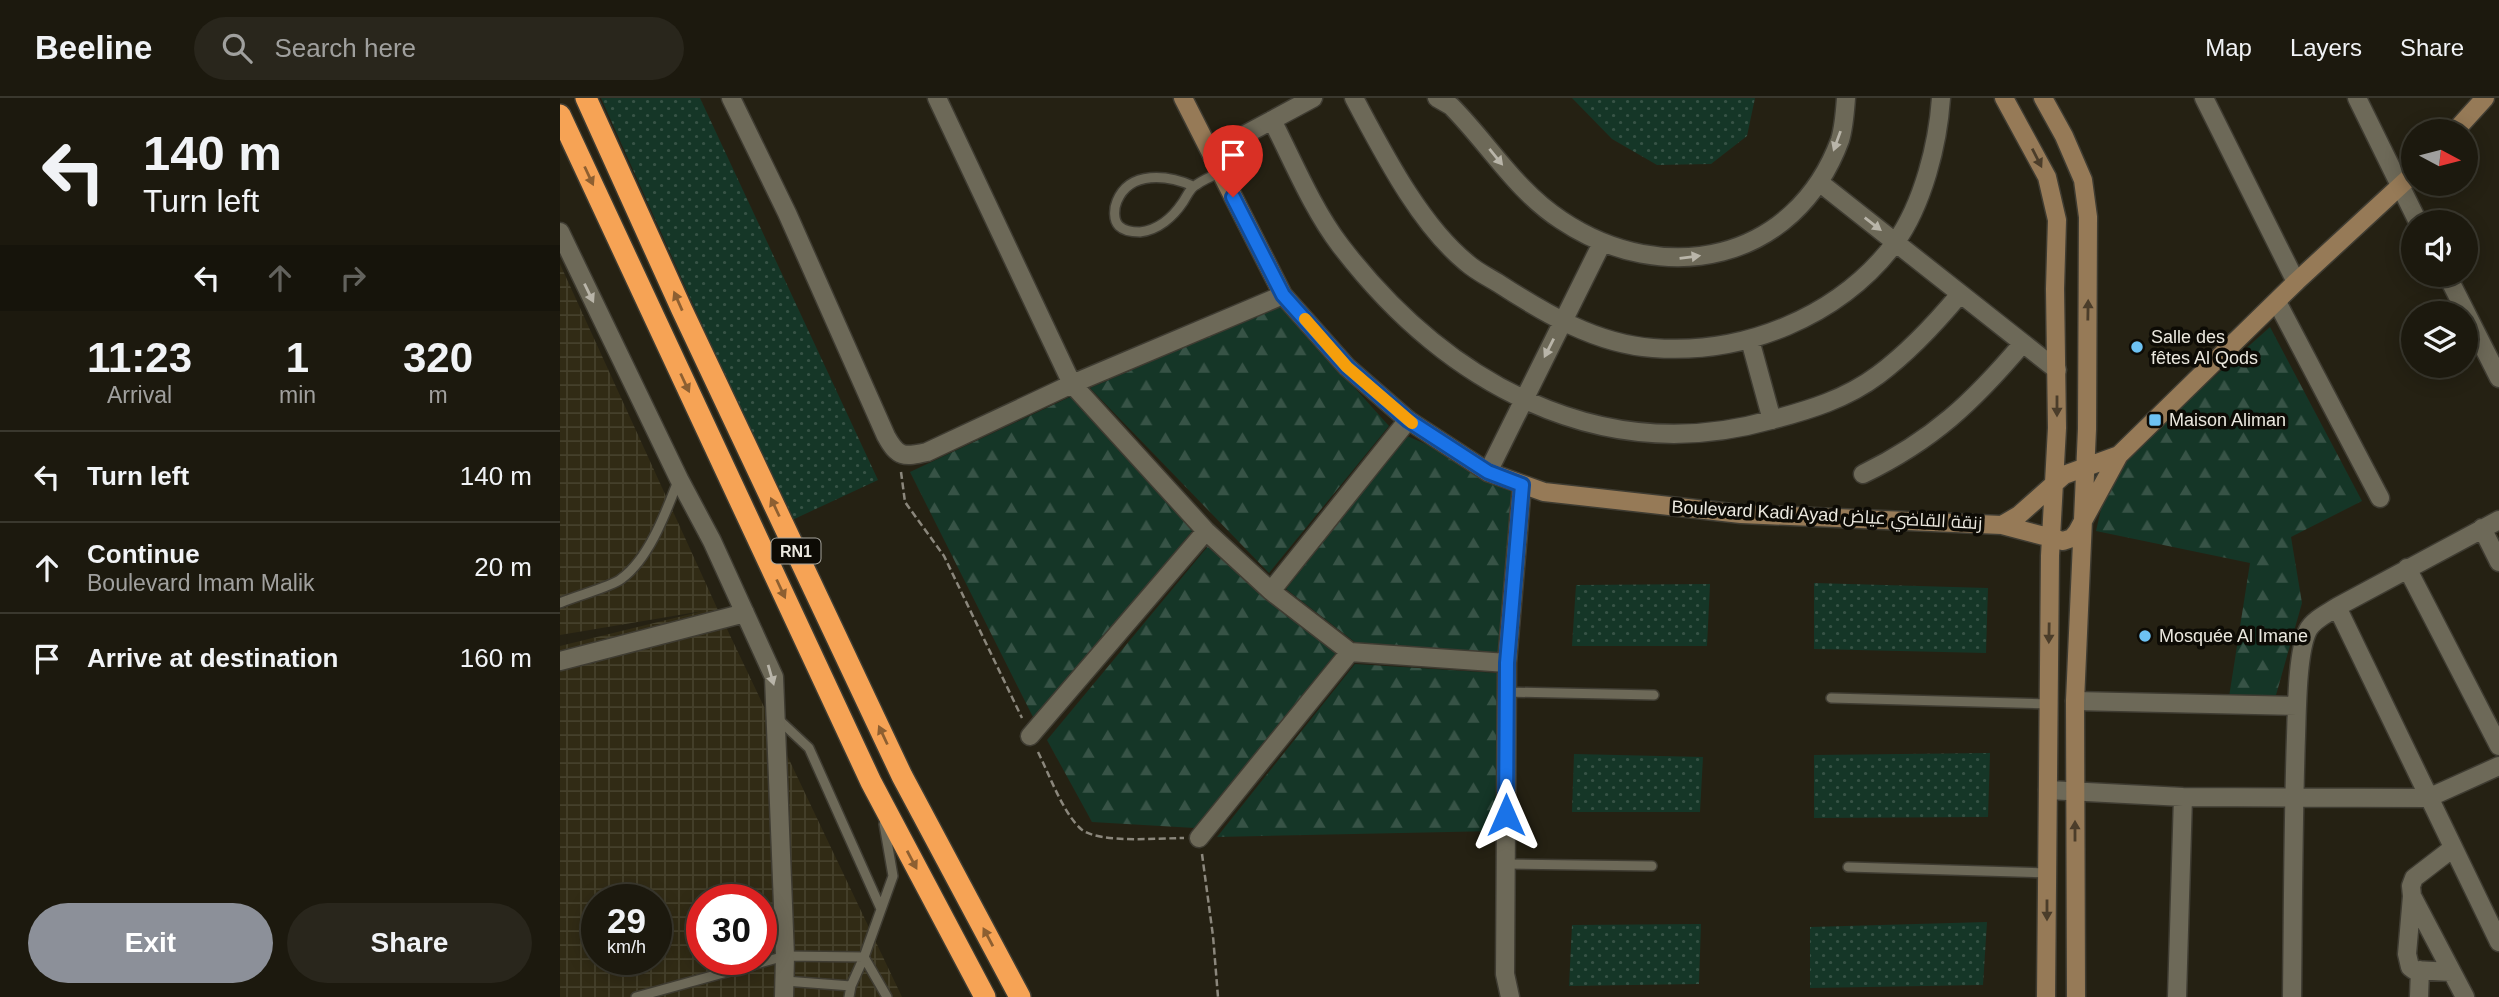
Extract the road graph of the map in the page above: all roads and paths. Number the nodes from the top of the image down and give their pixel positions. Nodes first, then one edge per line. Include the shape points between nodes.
1 (586, 98) edge
2 (731, 98) edge
3 (937, 98) edge
4 (1183, 98) edge
5 (1313, 98) edge
6 (1354, 98) edge
7 (1437, 98) edge
8 (1846, 98) edge
9 (1941, 98) edge
10 (2004, 98) edge
11 (2043, 98) edge
12 (2204, 98) edge
13 (2357, 98) edge
14 (2485, 98) edge
15 (560, 115) edge
16 (2466, 119) edge
17 (1272, 120) junction
18 (1211, 153) junction
19 (1220, 173) junction
20 (1819, 182) junction
21 (1193, 186) junction
22 (2400, 188) junction
23 (2412, 210) edge
24 (560, 232) edge
25 (1895, 242) junction
26 (1602, 243) junction
27 (2296, 282) junction
28 (2452, 287) edge
29 (1960, 294) junction
30 (1283, 295) junction
31 (2277, 302) junction
32 (1562, 321) junction
33 (1750, 340) junction
34 (2023, 343) junction
35 (2057, 370) junction
36 (2499, 378) edge
37 (1072, 384) junction
38 (1523, 399) junction
39 (1408, 420) junction
40 (1772, 420) junction
41 (900, 454) junction
42 (2119, 455) junction
43 (2085, 466) junction
44 (1488, 472) junction
45 (1863, 474) dead end
46 (679, 479) junction
47 (2054, 484) junction
48 (1522, 485) junction
49 (2380, 498) dead end
50 (2499, 520) edge
51 (2082, 522) junction
52 (2002, 525) junction
53 (2482, 528) junction
54 (1206, 531) junction
55 (2051, 537) junction
56 (2499, 562) edge
57 (2407, 568) junction
58 (1270, 591) junction
59 (560, 603) edge
60 (2337, 607) junction
61 (745, 613) junction
62 (1350, 652) junction
63 (560, 661) edge
64 (1507, 663) junction
65 (1506, 692) junction
66 (1654, 695) dead end
67 (1831, 698) dead end
68 (2075, 701) junction
69 (2048, 704) junction
70 (2297, 706) junction
71 (776, 718) junction
72 (1030, 736) junction
73 (2499, 746) edge
74 (2499, 766) edge
75 (2048, 790) junction
76 (2075, 791) junction
77 (877, 792) junction
78 (2183, 797) junction
79 (2428, 798) junction
80 (2294, 799) junction
81 (1199, 838) junction
82 (2453, 848) junction
83 (1506, 864) junction
84 (1653, 866) dead end
85 (1847, 867) dead end
86 (2047, 873) junction
87 (2412, 896) junction
88 (881, 909) junction
89 (2499, 942) edge
90 (785, 956) junction
91 (864, 957) junction
92 (2420, 970) junction
93 (2452, 972) junction
94 (851, 986) junction
95 (785, 989) edge
96 (636, 997) edge
97 (849, 997) edge
98 (887, 997) edge
99 (985, 997) edge
100 (1020, 997) edge
101 (1217, 997) edge
102 (1510, 997) edge
103 (2046, 997) edge
104 (2076, 997) edge
105 (2177, 997) edge
106 (2292, 997) edge
107 (2419, 997) edge
108 (2465, 997) edge

100 -> 1 highway, RN1 via 902,776
2 - 41 street via 886,436
3 - 37 street
4 - 18 street, Boulevard Kadi Ayad زنقة القاضي عياض
5 - 17 street
6 - 32 street via 1394,172 1447,243 1467,263
7 -> 26 street via 1472,127 1530,195 1560,220
8 -> 20 street via 1840,138
9 - 25 street via 1931,159
10 -> 35 street via 2047,177 2057,220
43 -> 11 street via 2088,217 2083,180
12 - 27 street
13 - 22 street
14 - 16 street
15 -> 77 highway, RN1
17 - 18 street
17 - 38 street via 1319,211 1369,278 1452,356
18 - 19 street, Boulevard Kadi Ayad زنقة القاضي عياض
19 - 21 lane
19 - 30 street, Boulevard Kadi Ayad زنقة القاضي عياض
20 -> 25 street
26 -> 20 street via 1681,259 1736,250 1801,207
21 - 21 lane via 1165,176 1135,183 1120,194 1115,219 1129,231 1150,230 1171,218
22 - 23 street
22 - 27 street
24 -> 46 street
25 - 29 street
25 - 33 street via 1836,298
26 - 32 street
27 - 31 street
28 - 36 street
29 - 34 street
29 - 40 street via 1928,332 1877,376 1842,397
30 - 37 street
30 - 39 street, Boulevard Kadi Ayad زنقة القاضي عياض via 1347,367
31 - 42 street
31 - 49 street
32 - 33 street via 1612,341 1650,348 1718,347
32 -> 38 street
33 - 40 street
34 - 35 street
34 - 45 street via 1985,388 1942,426 1908,451
35 -> 47 street
37 - 41 street via 927,452
37 - 54 street
38 - 40 street via 1572,420 1635,433 1728,430
38 - 44 street
39 - 44 street, Boulevard Kadi Ayad زنقة القاضي عياض
39 - 58 street
41 - 72 path via 905,502 944,556
42 - 43 street
42 - 51 street
43 - 47 street
43 - 51 street
44 - 48 street, Boulevard Kadi Ayad زنقة القاضي عياض
46 - 59 lane via 659,527 620,580
46 - 61 street
47 - 52 street
47 - 55 street
48 - 52 street, Boulevard Kadi Ayad زنقة القاضي عياض via 1544,492 1741,514
48 - 64 street
50 - 53 street
51 - 55 street via 2067,540
51 - 68 street
52 - 55 street, Boulevard Kadi Ayad زنقة القاضي عياض
53 - 56 street
53 - 57 street
54 - 58 street
54 - 72 street
55 -> 69 street
57 - 60 street
57 - 73 street
58 - 62 street
60 - 70 street via 2308,630
60 - 79 street
61 - 63 street
61 -> 71 street via 774,677
62 - 64 street
62 - 81 street
64 - 65 street
65 - 66 lane
65 - 83 street
67 - 69 lane
68 - 70 street
68 - 76 street
69 - 75 street
70 - 80 street
71 - 88 lane via 809,748
71 - 90 street
72 - 81 path via 1082,830 1100,837
74 - 79 street
75 - 76 street
75 - 86 street
76 - 78 street
104 -> 76 street
77 - 88 lane via 892,876
77 -> 99 highway, RN1
78 - 80 street
78 - 105 street
79 - 80 street
79 - 82 street
80 - 106 street
81 - 101 path
82 - 87 street via 2414,878
82 - 89 street
83 - 84 lane
83 - 102 street via 1505,974
85 - 86 lane
86 -> 103 street
87 - 92 street via 2407,962
87 - 93 street
88 - 91 lane
90 - 91 lane
90 - 95 street
90 - 96 lane
91 - 94 lane
91 - 98 lane
92 - 93 street
92 - 107 street
93 - 108 street
94 - 95 lane
94 - 97 lane

